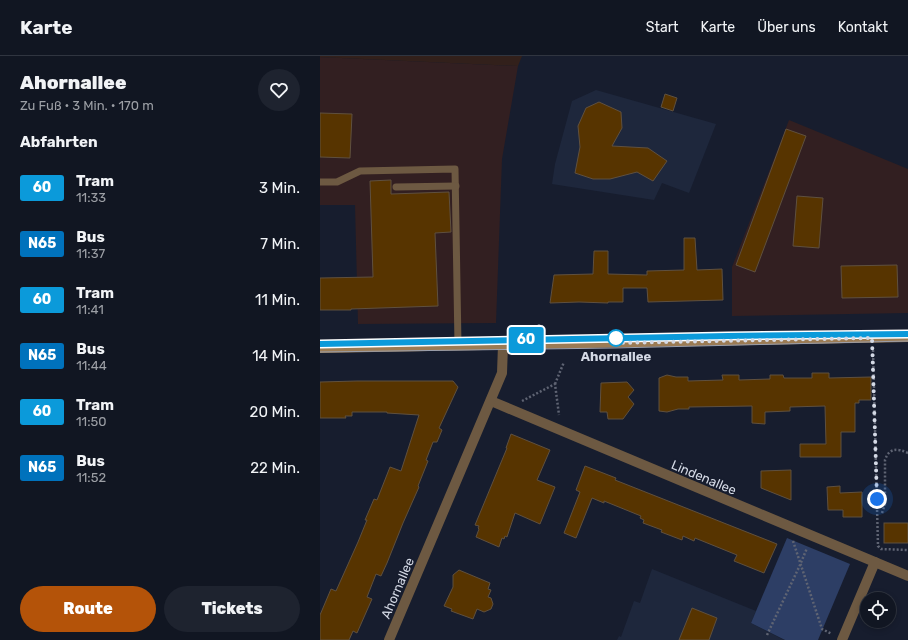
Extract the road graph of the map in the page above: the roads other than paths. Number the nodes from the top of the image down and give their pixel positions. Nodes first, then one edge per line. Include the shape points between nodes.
1 (320, 182) edge
2 (456, 186) junction
3 (396, 187) dead end
4 (908, 337) edge
5 (503, 344) junction
6 (458, 345) junction
7 (320, 348) edge
8 (491, 401) junction
9 (875, 562) junction
10 (908, 576) edge
11 (842, 639) edge
12 (389, 640) edge

1 - 2 lane via 337,182 360,171 456,169
2 - 3 lane
2 - 6 lane
4 - 5 main road
5 - 6 main road
5 - 8 street, Ahornallee via 502,373
6 - 7 main road
8 - 9 street, Lindenallee
8 - 12 street, Ahornallee
9 - 10 street, Lindenallee
9 - 11 street

